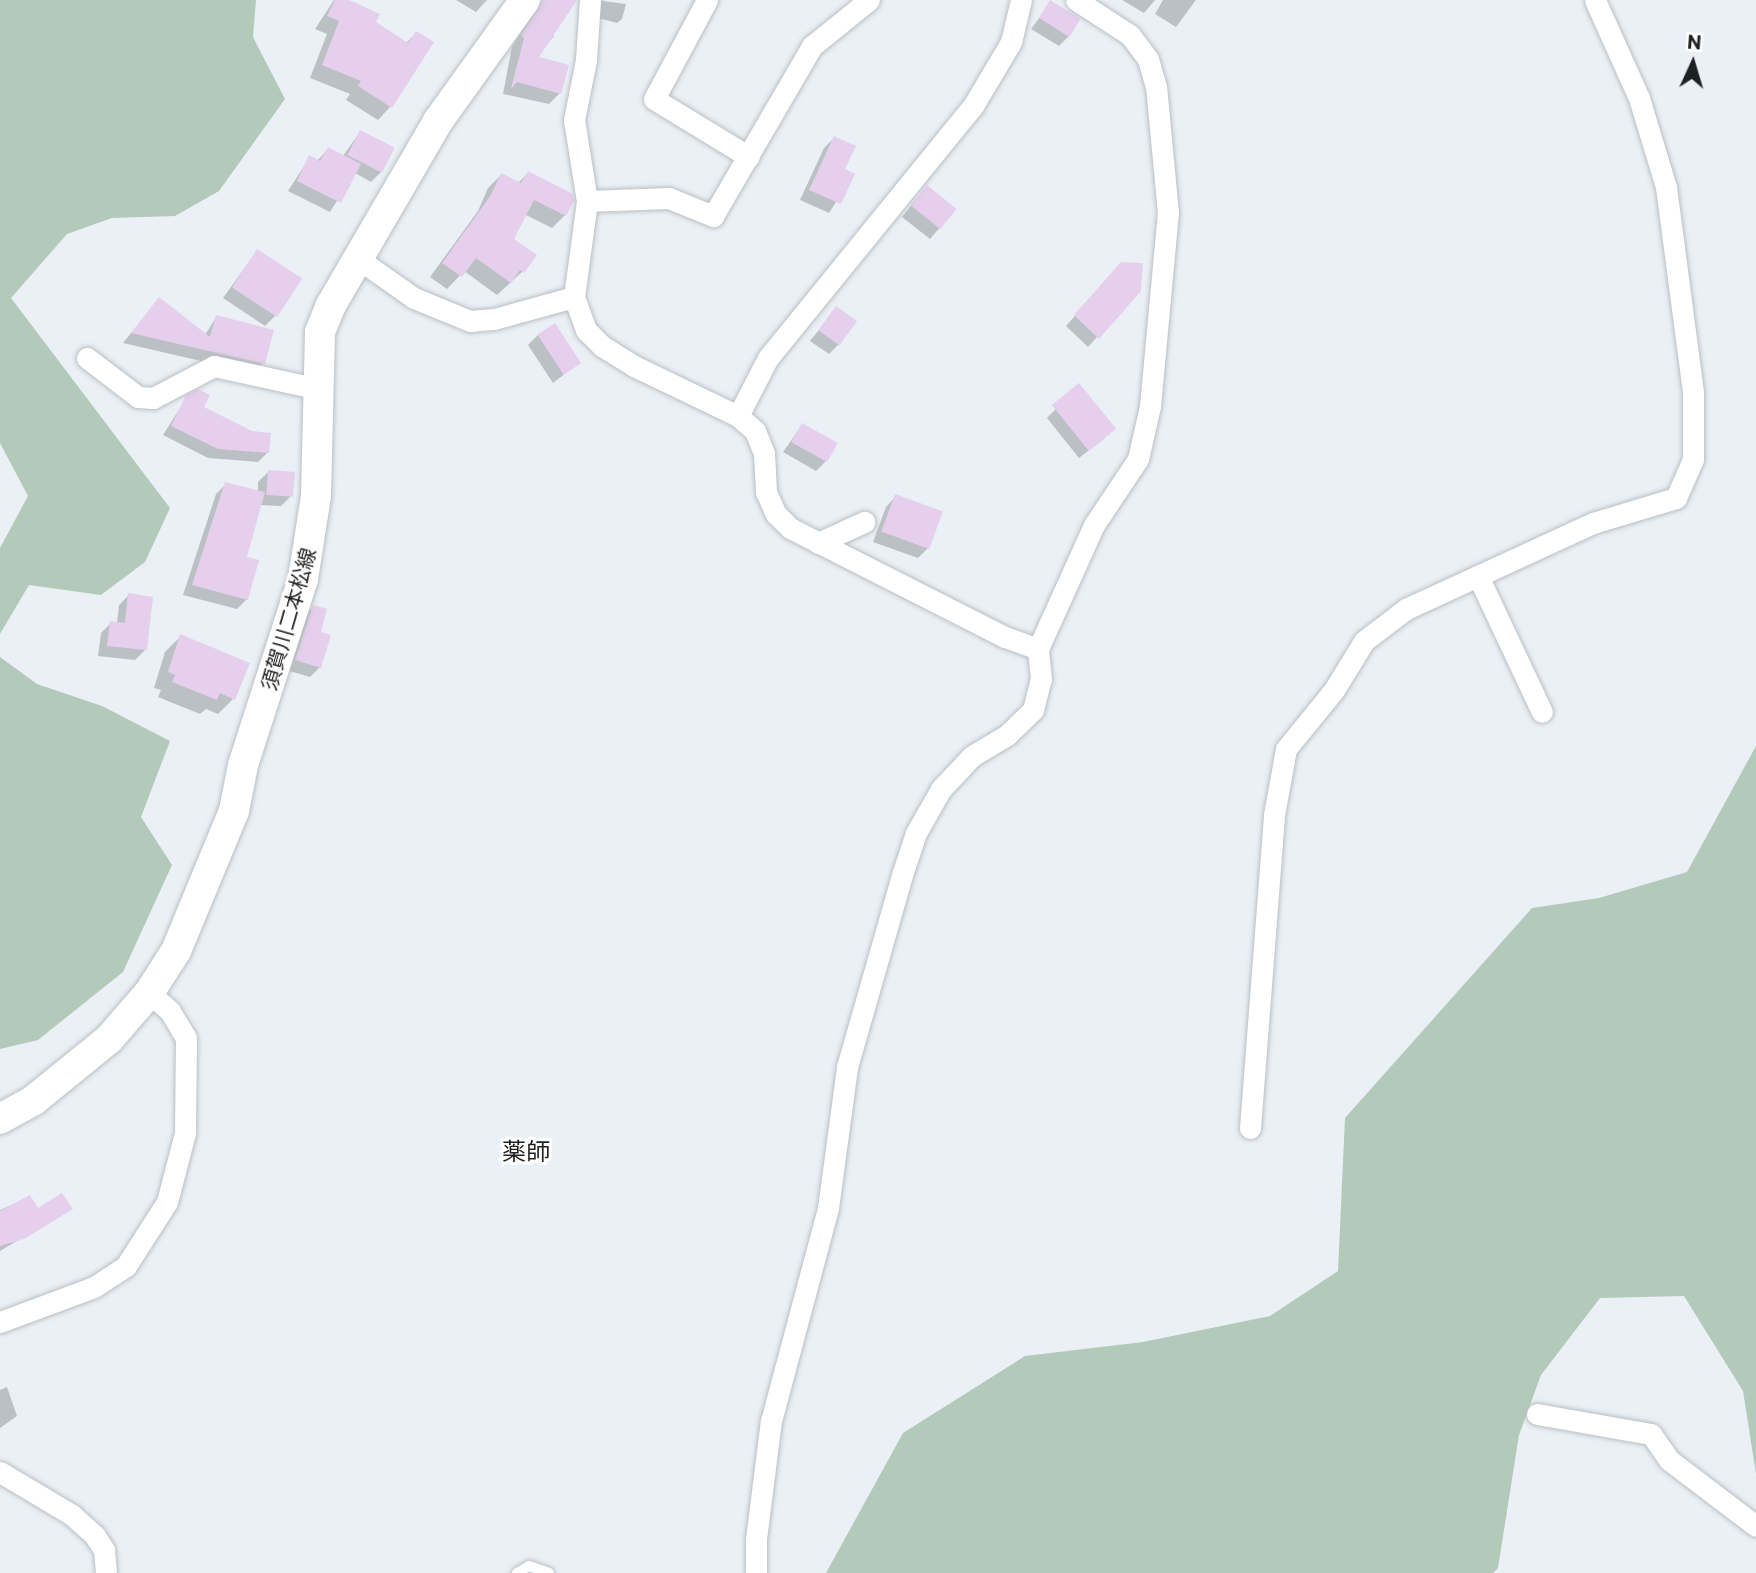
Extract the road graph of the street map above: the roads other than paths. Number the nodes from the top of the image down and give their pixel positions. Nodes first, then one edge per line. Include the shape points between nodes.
1 (525, 0) edge
2 (590, 0) edge
3 (707, 0) edge
4 (869, 0) edge
5 (1021, 0) edge
6 (1076, 0) edge
7 (1595, 0) edge
8 (749, 157) junction
9 (587, 201) junction
10 (357, 258) junction
11 (574, 297) junction
12 (87, 358) dead end
13 (316, 388) junction
14 (738, 416) junction
15 (864, 522) dead end
16 (818, 542) junction
17 (1478, 576) junction
18 (1038, 649) junction
19 (1542, 712) dead end
20 (149, 993) junction
21 (0, 1119) edge
22 (1251, 1128) dead end
23 (0, 1322) edge
24 (1537, 1414) dead end
25 (0, 1472) edge
26 (1756, 1525) edge
27 (106, 1573) edge
28 (517, 1573) edge
29 (549, 1573) edge
30 (756, 1573) edge

1 - 10 main road, 須賀川二本松線 via 438,121
2 - 9 street via 586,60 574,120
3 - 8 street via 654,99
4 - 8 street via 812,46
5 - 14 street via 1011,42 972,106 768,358
6 - 18 street via 1130,35 1148,59 1156,87 1168,213 1150,406 1138,459 1094,525
7 - 17 street via 1639,98 1666,187 1693,393 1692,459 1676,498 1593,523
8 - 9 street via 713,216 669,198
9 - 11 street
10 - 11 street via 414,298 470,321
10 - 13 main road, 須賀川二本松線 via 320,332
11 - 14 street via 586,330 602,346
12 - 13 street via 138,397 153,398 214,366
13 - 20 main road, 須賀川二本松線 via 316,496 303,579 213,867 176,951
14 - 16 street via 755,431 764,453 766,492 776,514 790,528
15 - 16 street
16 - 18 street via 1005,637
17 - 19 street
17 - 22 street via 1406,609 1364,641 1334,691 1286,749 1274,815
18 - 30 street via 1041,679 1033,710 1007,735 972,756 941,789 916,833 903,872 847,1067 828,1208 771,1422
20 - 21 main road, 須賀川二本松線 via 78,1067
20 - 23 street via 170,1011 186,1038 185,1133 167,1202 126,1266 94,1287
24 - 26 street via 1651,1434 1669,1461
25 - 27 street via 72,1515 95,1536 104,1550
28 - 29 lane via 529,1566

